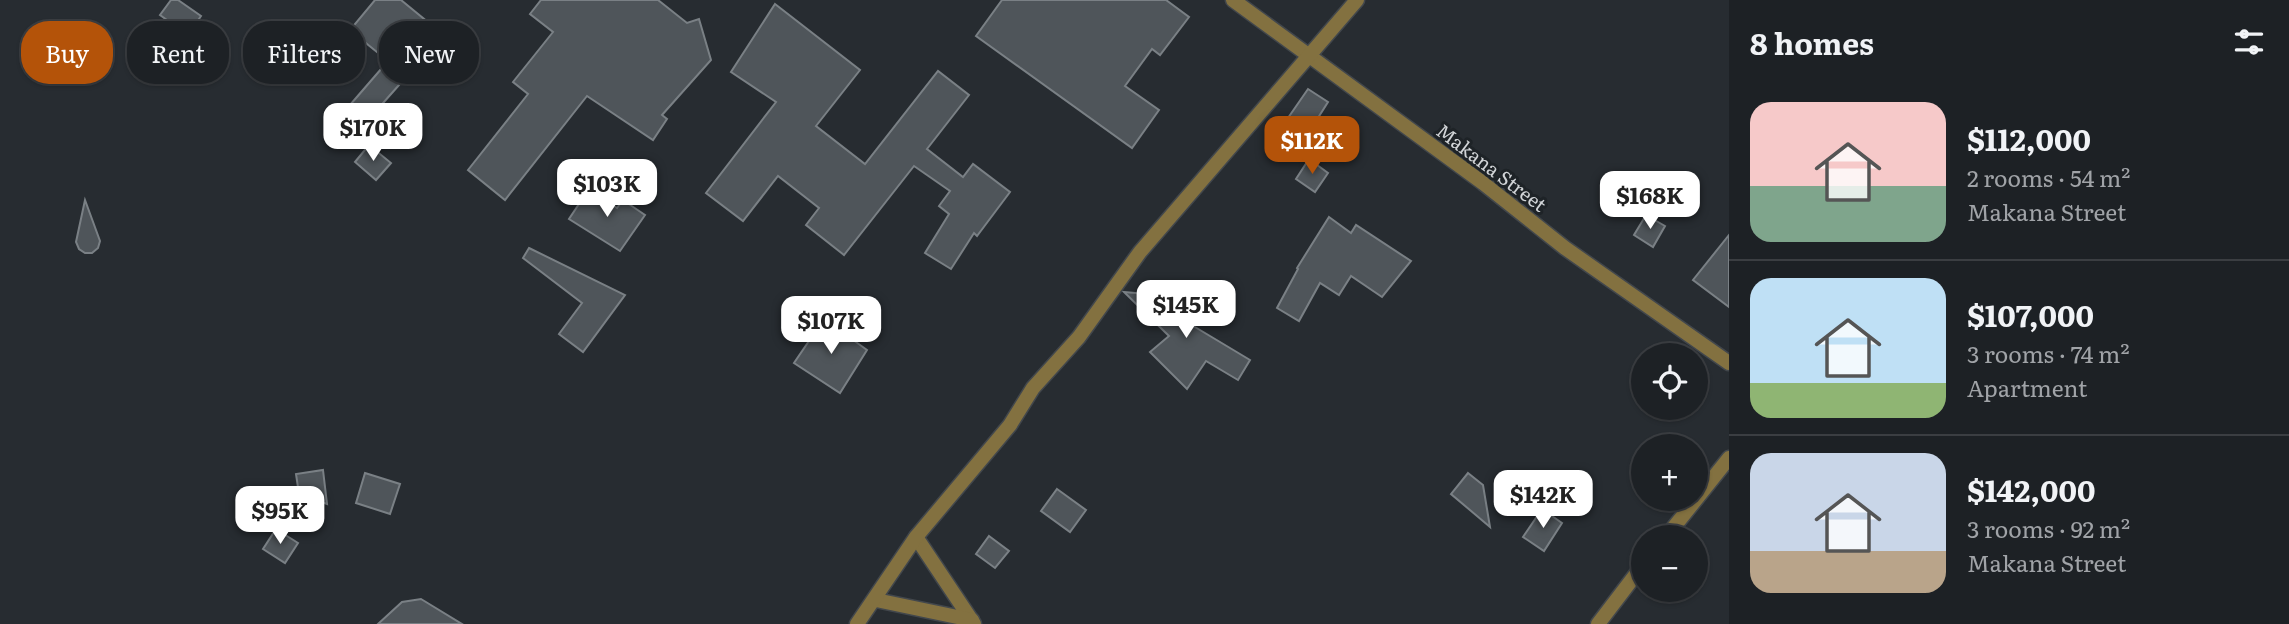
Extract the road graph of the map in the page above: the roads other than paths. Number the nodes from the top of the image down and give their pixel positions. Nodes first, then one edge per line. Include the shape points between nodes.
1 (1233, 0) edge
2 (1357, 0) edge
3 (1308, 56) junction
4 (1729, 363) edge
5 (1729, 458) edge
6 (1676, 525) edge
7 (916, 537) junction
8 (1631, 581) edge
9 (876, 600) junction
10 (973, 622) edge
11 (858, 624) edge
12 (1598, 624) edge

1 - 3 street, Makana Street
2 - 3 street
3 - 4 street, Makana Street via 1565,248
3 - 7 street via 1140,251 1079,337
5 - 6 street
7 - 9 street
7 - 10 street
8 - 12 street
9 - 10 street
9 - 11 street

